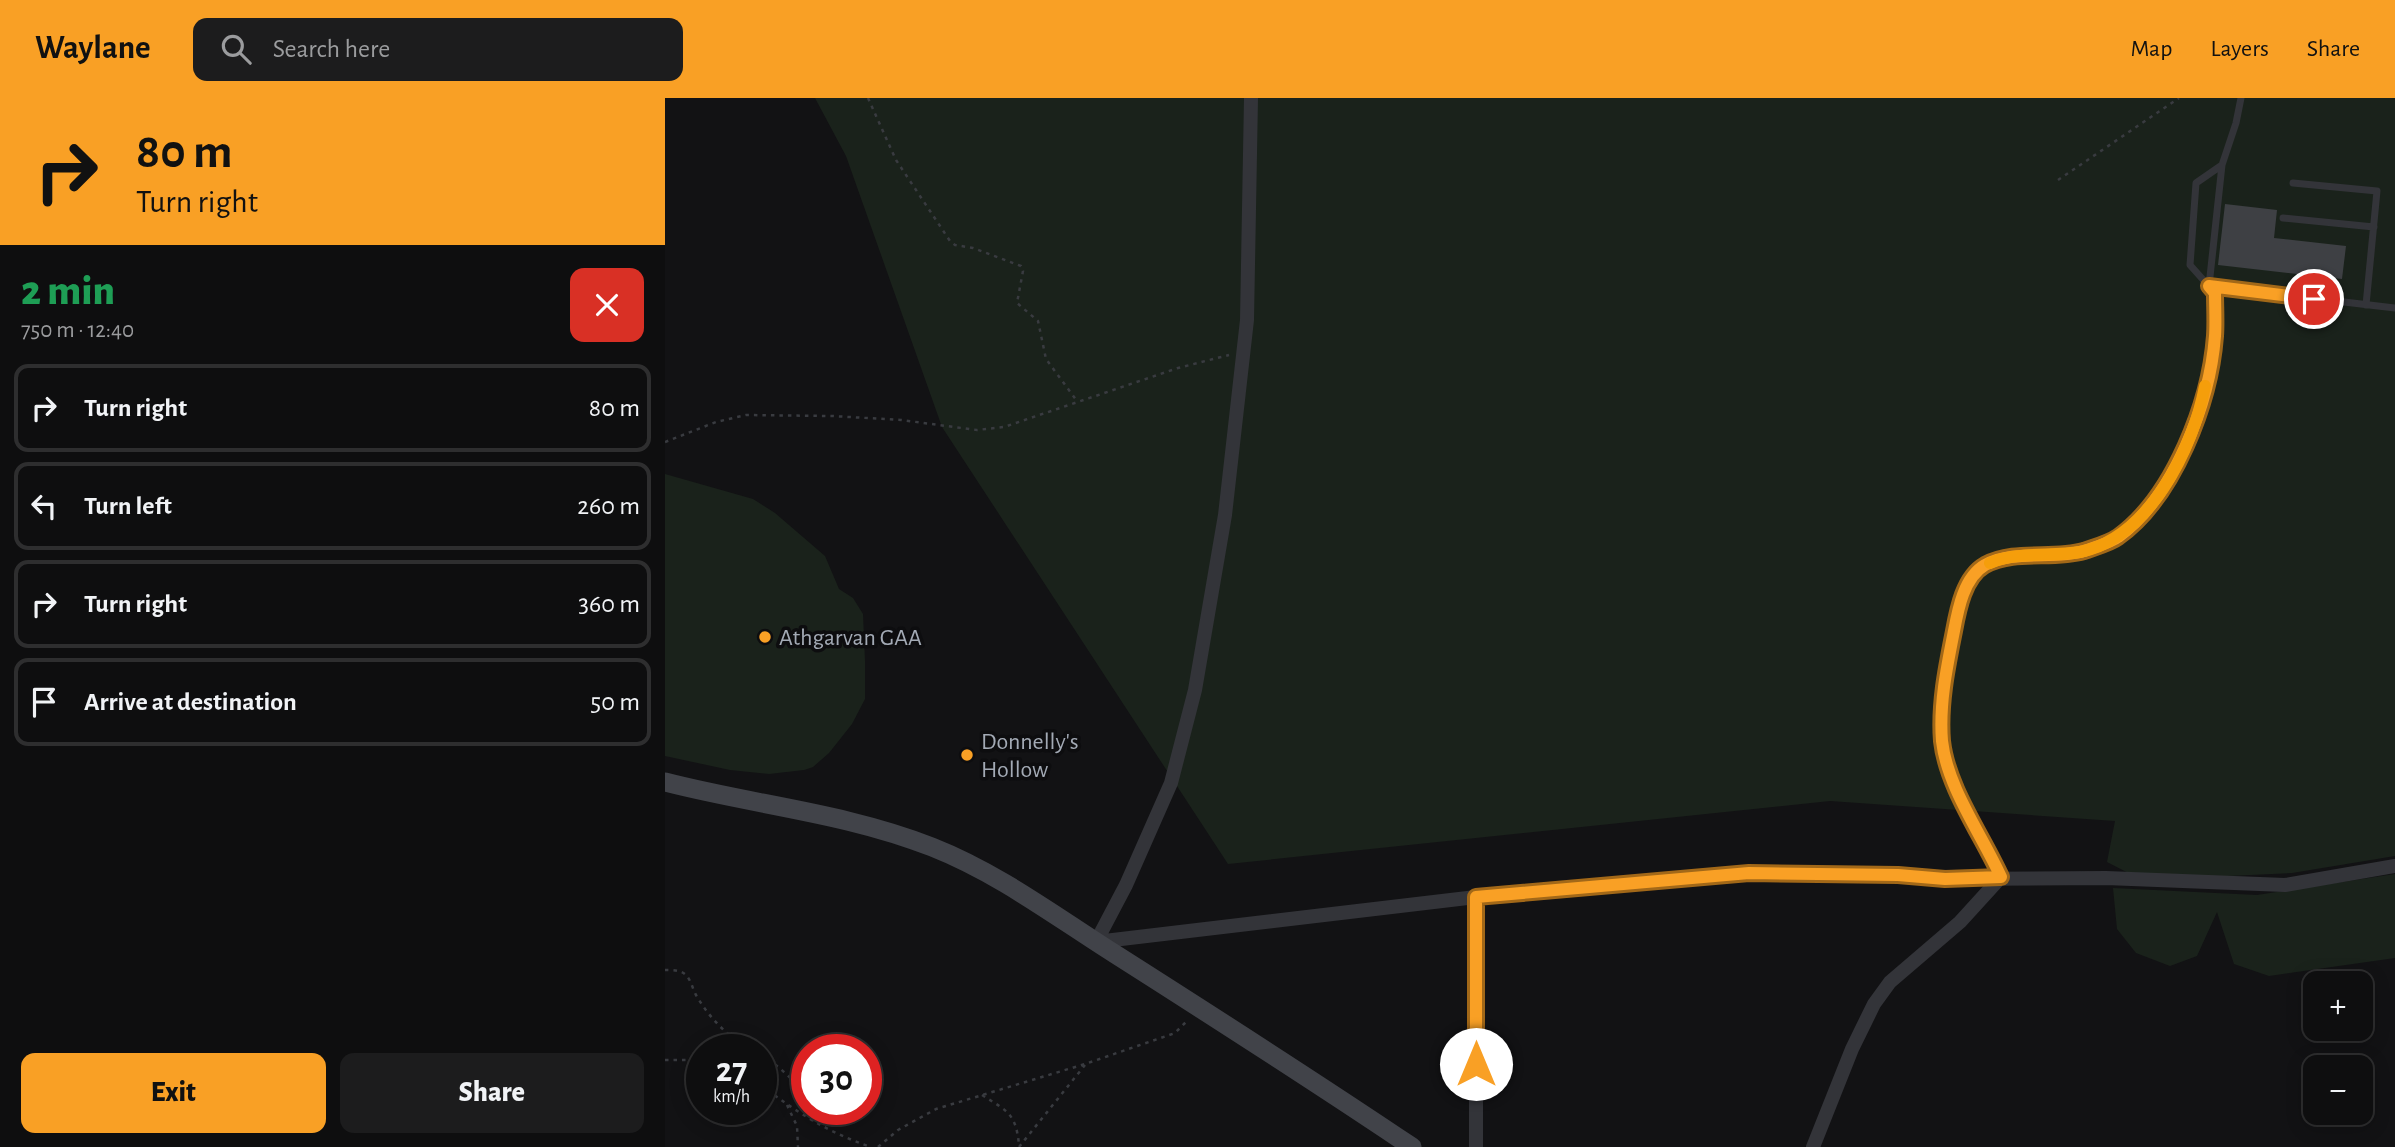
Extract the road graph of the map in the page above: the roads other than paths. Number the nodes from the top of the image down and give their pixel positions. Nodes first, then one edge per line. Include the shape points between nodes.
1 (1251, 98) edge
2 (2241, 98) edge
3 (2222, 165) junction
4 (2293, 183) dead end
5 (2283, 218) dead end
6 (2374, 227) junction
7 (2209, 286) junction
8 (2366, 304) junction
9 (2395, 308) edge
10 (665, 782) edge
11 (2395, 866) edge
12 (2001, 877) junction
13 (1476, 897) junction
14 (1096, 942) junction
15 (1412, 1147) edge
16 (1476, 1147) edge
17 (1813, 1147) edge

1 - 14 street via 1247,320 1225,516 1195,690 1171,783
2 - 3 lane
3 - 7 lane
3 - 7 lane via 2196,183 2190,265
4 - 6 lane via 2377,191
5 - 6 lane
6 - 8 lane
7 - 8 lane
7 - 12 lane via 2215,293 2215,337 2202,400 2178,465 2151,506 2117,538 2082,551 2004,557 1982,567 1963,595 1944,682 1942,742 1951,774
8 - 9 lane
10 - 14 main road via 906,837 995,877
11 - 12 street via 2285,885
12 - 13 street via 1749,873
12 - 17 street via 1960,922 1890,982 1874,1004
13 - 14 street
13 - 16 street
14 - 15 main road

